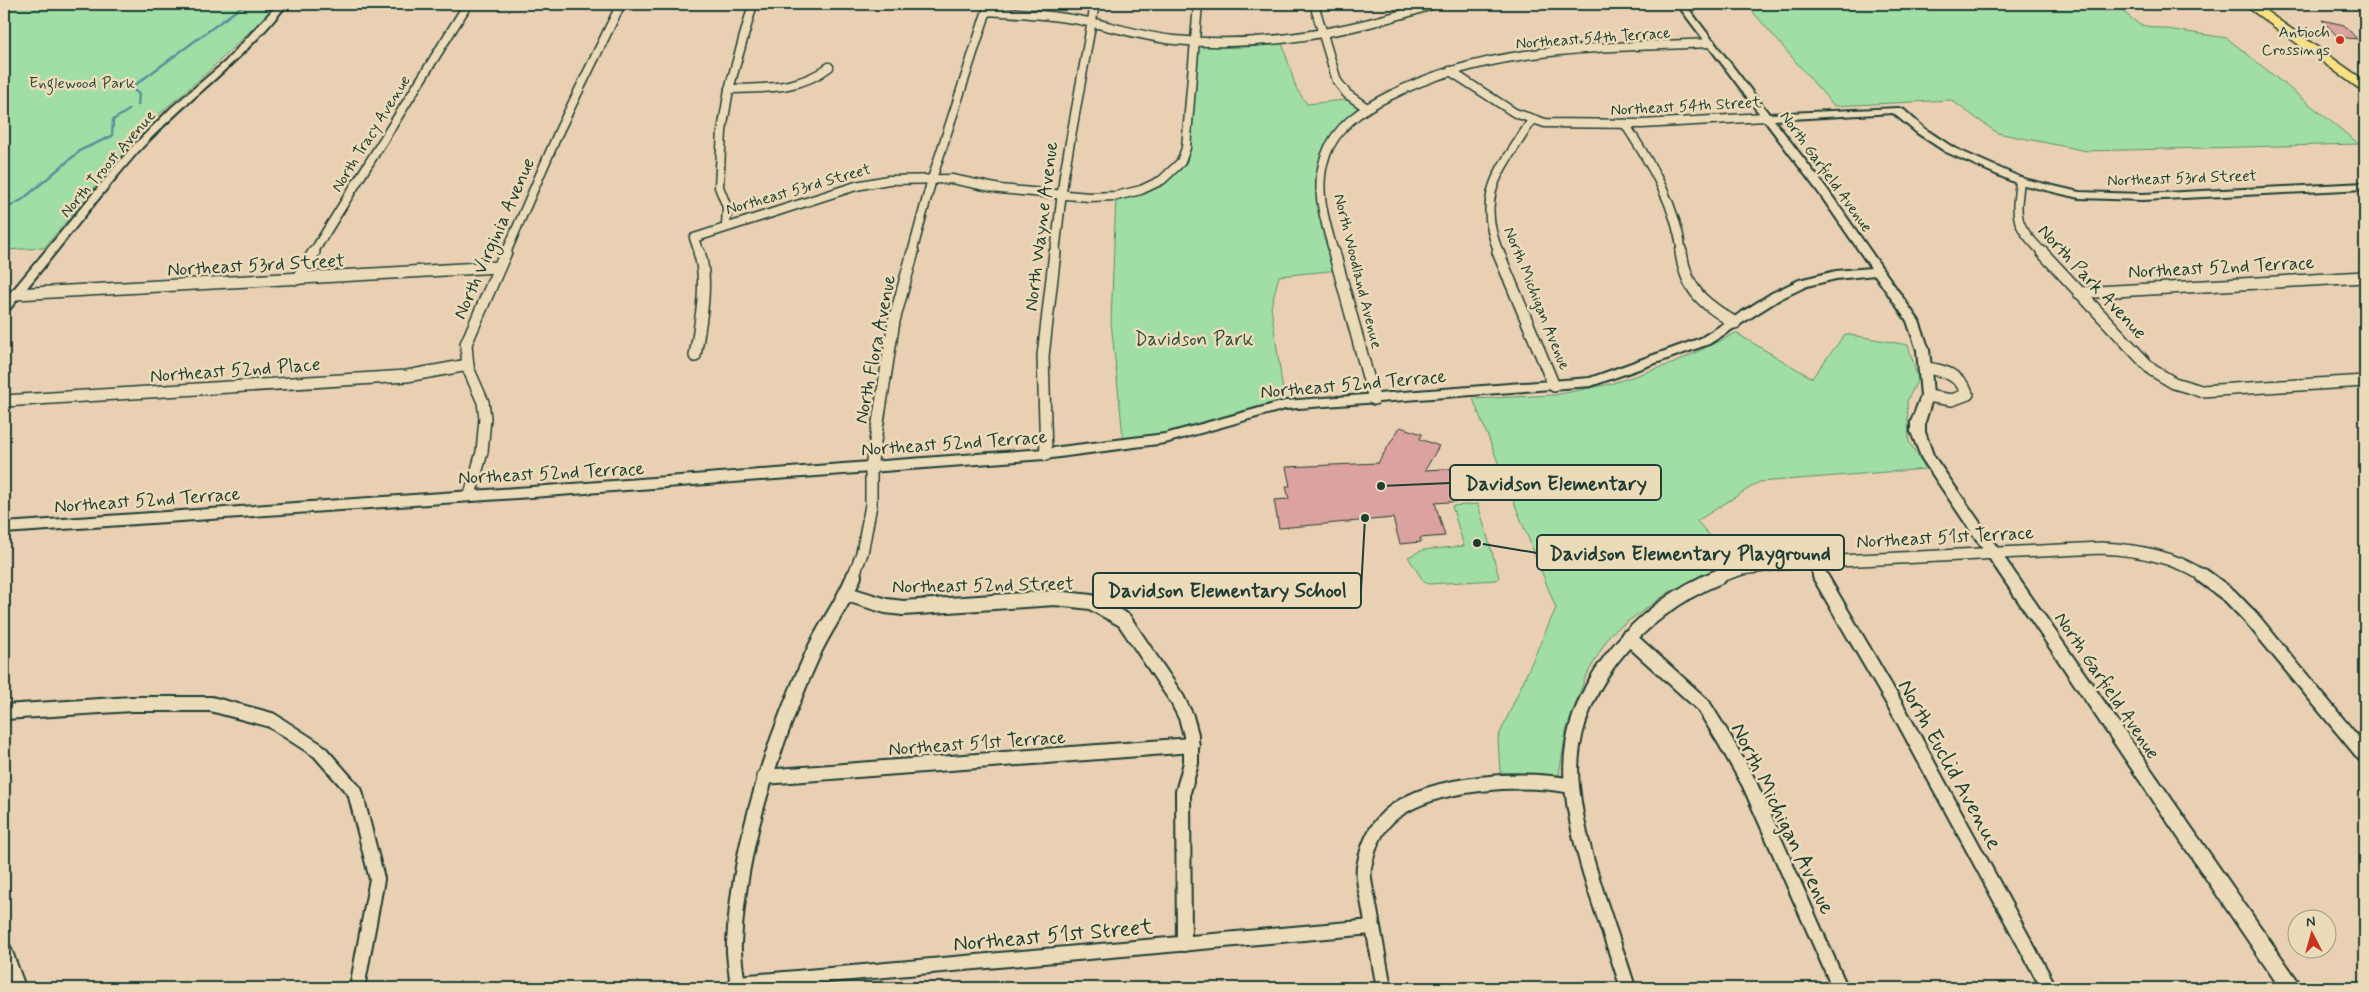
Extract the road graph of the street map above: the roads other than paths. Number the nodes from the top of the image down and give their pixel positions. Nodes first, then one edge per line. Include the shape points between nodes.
1 (283, 4) edge
2 (468, 4) edge
3 (620, 4) edge
4 (753, 4) edge
5 (1095, 4) edge
6 (1198, 4) edge
7 (1314, 4) edge
8 (1435, 4) edge
9 (1681, 4) edge
10 (2249, 4) edge
11 (988, 7) edge
12 (1091, 22) junction
13 (1325, 35) junction
14 (1195, 40) junction
15 (1711, 44) junction
16 (829, 67) dead end
17 (1450, 71) junction
18 (2365, 87) edge
19 (729, 89) junction
20 (1367, 108) junction
21 (1900, 112) joint
22 (1765, 117) junction
23 (1532, 120) junction
24 (1625, 124) junction
25 (932, 179) junction
26 (2020, 181) junction
27 (2365, 186) edge
28 (1061, 194) junction
29 (726, 226) junction
30 (498, 267) junction
31 (1878, 271) junction
32 (2365, 277) edge
33 (297, 279) junction
34 (2079, 292) junction
35 (16, 294) junction
36 (4, 308) edge
37 (1735, 323) junction
38 (695, 356) dead end
39 (468, 365) junction
40 (1926, 368) junction
41 (2365, 381) edge
42 (1554, 386) junction
43 (1927, 396) junction
44 (1374, 399) junction
45 (4, 401) edge
46 (1046, 455) junction
47 (871, 467) junction
48 (470, 496) junction
49 (4, 528) edge
50 (1993, 552) junction
51 (1812, 562) junction
52 (847, 594) junction
53 (1628, 637) junction
54 (4, 712) edge
55 (1192, 745) junction
56 (2365, 756) edge
57 (764, 777) junction
58 (1572, 786) junction
59 (1372, 926) junction
60 (1184, 944) junction
61 (4, 950) edge
62 (738, 986) edge
63 (18, 988) edge
64 (357, 988) edge
65 (1384, 988) edge
66 (1628, 988) edge
67 (1840, 988) edge
68 (2049, 988) edge
69 (2291, 988) edge

1 - 35 street, North Troost Avenue via 228,64 176,108 133,152
2 - 33 street, North Tracy Avenue
3 - 30 street, North Virginia Avenue
4 - 19 street
5 - 12 street, North Wayne Avenue
6 - 14 street, Northeast 53rd Street
7 - 13 street
8 - 13 street
9 - 15 street, North Garfield Avenue
10 - 18 main road
11 - 12 street
11 - 25 street, North Flora Avenue
12 - 14 street via 1136,35
12 - 28 street, North Wayne Avenue
13 - 14 street via 1258,41
13 - 20 street via 1337,81 1346,94
14 - 28 street, Northeast 53rd Street via 1185,155 1176,168 1157,183 1128,193 1102,197
15 - 17 street, Northeast 54th Terrace via 1535,53
15 - 22 street, North Garfield Avenue
16 - 19 street via 813,78 792,83
17 - 20 street, Northeast 54th Terrace via 1399,90
17 - 23 street
19 - 29 street via 722,130 719,187 727,208
20 - 44 street, North Woodland Avenue via 1339,130 1330,146 1321,174 1320,192 1321,206
21 - 22 street, Northeast 54th Street
21 - 26 street, Northeast 53rd Street via 1950,150
22 - 24 street, Northeast 54th Street
22 - 31 street, North Garfield Avenue via 1823,191
23 - 24 street, Northeast 54th Street via 1559,124
23 - 42 street, North Michigan Avenue via 1492,187 1490,218 1494,241
24 - 37 street via 1656,173 1668,200 1678,229 1690,286 1711,308
25 - 28 street, Northeast 53rd Street
25 - 29 street, Northeast 53rd Street via 907,178 868,183
25 - 47 street, North Flora Avenue via 894,321
26 - 27 street, Northeast 53rd Street via 2079,195 2143,198
26 - 34 street, North Park Avenue via 2015,209 2020,225
28 - 46 street, North Wayne Avenue via 1043,356
29 - 38 street, Northeast 53rd Street via 694,238 704,266
30 - 33 street, Northeast 53rd Street
30 - 39 street, North Virginia Avenue via 466,344
31 - 37 street, Northeast 52nd Terrace via 1836,275 1803,283
31 - 40 street, North Garfield Avenue via 1913,322
32 - 34 street, Northeast 52nd Terrace
33 - 35 street, Northeast 53rd Street
34 - 41 street, North Park Avenue via 2152,370 2180,385 2201,391
35 - 36 street, North Troost Avenue
37 - 42 street, Northeast 52nd Terrace via 1705,341 1663,358 1592,382
39 - 45 street, Northeast 52nd Place via 407,376
39 - 48 street, North Virginia Avenue via 482,398 486,424 484,445
40 - 43 street, North Garfield Avenue
40 - 43 street via 1955,375 1968,394 1952,400
42 - 44 street, Northeast 52nd Terrace
43 - 50 street, North Garfield Avenue via 1918,422 1921,444
44 - 46 street, Northeast 52nd Terrace via 1285,405 1237,416 1167,439
46 - 47 street, Northeast 52nd Terrace
47 - 48 street, Northeast 52nd Terrace
47 - 52 street, North Flora Avenue via 871,505 862,553
48 - 49 street, Northeast 52nd Terrace
50 - 51 street, Northeast 51st Terrace
50 - 56 street, Northeast 51st Terrace via 2118,547 2176,562 2204,576 2232,597
50 - 69 street, North Garfield Avenue
51 - 53 street, Northeast 51st Terrace via 1771,564 1718,576 1679,596
51 - 68 street, North Euclid Avenue via 1901,715
52 - 55 street, Northeast 52nd Street via 903,608 1055,598 1091,602 1124,620 1177,699 1186,717
52 - 57 street, North Flora Avenue via 800,681
53 - 58 street, Northeast 51st Terrace via 1604,667 1590,693 1572,754
53 - 67 street, North Michigan Avenue via 1703,705 1724,739 1749,783
54 - 64 street via 132,704 212,704 272,720 319,751 355,792 377,878
55 - 57 street, Northeast 51st Terrace
55 - 60 street via 1190,772 1183,792
57 - 62 street, North Flora Avenue via 741,883 734,944
58 - 59 street via 1557,782 1463,786 1428,793 1398,808 1382,823 1371,844 1364,869
58 - 66 street via 1589,869
59 - 60 street, Northeast 51st Street
59 - 65 street
60 - 62 street, Northeast 51st Street
61 - 63 street

